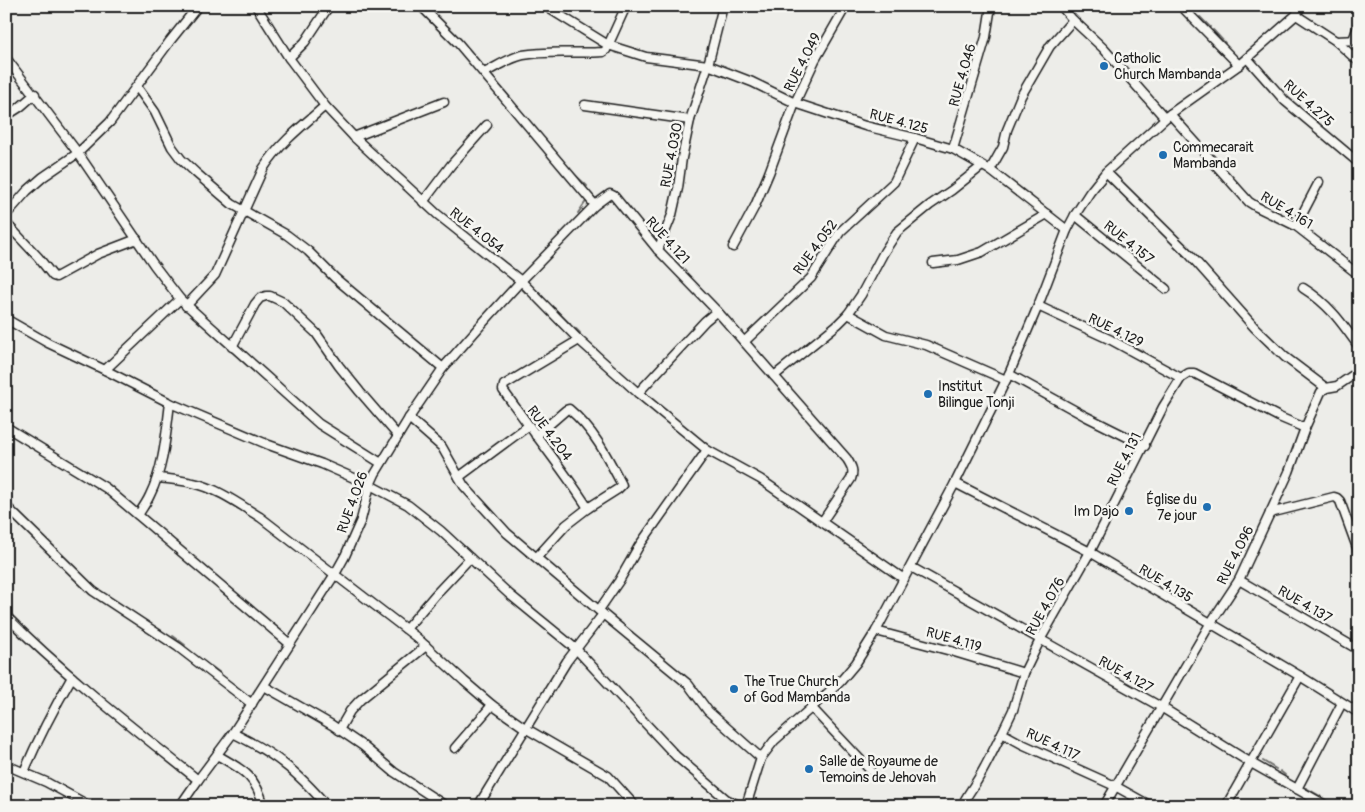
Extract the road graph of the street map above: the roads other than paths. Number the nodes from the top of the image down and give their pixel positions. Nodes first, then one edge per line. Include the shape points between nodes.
1 (198, 6) edge
2 (256, 6) edge
3 (329, 6) edge
4 (421, 6) edge
5 (545, 6) edge
6 (626, 6) edge
7 (723, 6) edge
8 (846, 6) edge
9 (991, 6) edge
10 (1061, 6) edge
11 (1181, 6) edge
12 (1301, 6) edge
13 (1296, 15) junction
14 (1073, 20) junction
15 (1359, 24) edge
16 (1356, 40) edge
17 (1336, 41) junction
18 (608, 45) junction
19 (6, 58) edge
20 (289, 58) junction
21 (1246, 58) junction
22 (1359, 62) edge
23 (708, 65) junction
24 (1239, 65) junction
25 (484, 73) junction
26 (137, 87) junction
27 (35, 94) junction
28 (444, 102) dead end
29 (795, 102) junction
30 (585, 105) dead end
31 (325, 106) junction
32 (6, 116) edge
33 (1168, 116) junction
34 (690, 120) junction
35 (487, 125) dead end
36 (354, 137) junction
37 (915, 138) junction
38 (952, 150) junction
39 (78, 153) junction
40 (1359, 163) edge
41 (982, 166) junction
42 (990, 170) junction
43 (1106, 172) junction
44 (1319, 182) dead end
45 (423, 202) junction
46 (595, 205) junction
47 (244, 211) junction
48 (1047, 214) junction
49 (1075, 215) junction
50 (6, 216) edge
51 (6, 222) edge
52 (1296, 226) junction
53 (1067, 230) junction
54 (137, 239) junction
55 (733, 247) dead end
56 (658, 250) junction
57 (933, 263) dead end
58 (1359, 275) edge
59 (521, 281) junction
60 (1303, 288) dead end
61 (1166, 289) dead end
62 (180, 299) junction
63 (186, 306) junction
64 (1038, 306) junction
65 (717, 311) junction
66 (848, 314) junction
67 (6, 319) edge
68 (579, 340) junction
69 (744, 342) junction
70 (232, 347) junction
71 (1359, 347) edge
72 (443, 368) junction
73 (105, 370) junction
74 (1359, 371) edge
75 (774, 376) junction
76 (1007, 377) junction
77 (1182, 378) junction
78 (1326, 388) junction
79 (638, 393) junction
80 (170, 403) junction
81 (409, 418) junction
82 (528, 426) junction
83 (6, 427) edge
84 (1305, 428) junction
85 (398, 436) junction
86 (536, 436) junction
87 (1145, 446) junction
88 (707, 450) junction
89 (381, 463) junction
90 (459, 477) junction
91 (157, 478) junction
92 (956, 483) junction
93 (370, 485) junction
94 (6, 506) edge
95 (588, 508) junction
96 (1270, 513) junction
97 (138, 515) junction
98 (822, 522) junction
99 (1090, 552) junction
100 (1359, 553) edge
101 (536, 557) junction
102 (470, 558) junction
103 (911, 567) junction
104 (335, 574) junction
105 (904, 580) junction
106 (1238, 580) junction
107 (601, 612) junction
108 (6, 616) edge
109 (1210, 624) junction
110 (406, 628) junction
111 (876, 631) junction
112 (1040, 640) junction
113 (290, 644) junction
114 (426, 646) junction
115 (576, 649) junction
116 (1359, 650) edge
117 (1024, 673) junction
118 (1300, 676) junction
119 (72, 677) junction
120 (264, 686) junction
121 (1342, 703) junction
122 (252, 704) junction
123 (492, 705) junction
124 (811, 707) junction
125 (1161, 707) junction
126 (1359, 713) edge
127 (525, 728) junction
128 (340, 730) junction
129 (233, 733) junction
130 (1002, 733) junction
131 (455, 748) dead end
132 (217, 755) junction
133 (761, 758) junction
134 (1251, 763) junction
135 (6, 765) edge
136 (872, 771) dead end
137 (24, 772) junction
138 (198, 780) junction
139 (1115, 786) junction
140 (1297, 790) junction
141 (90, 806) edge
142 (180, 806) edge
143 (264, 806) edge
144 (327, 806) edge
145 (446, 806) edge
146 (478, 806) edge
147 (635, 806) edge
148 (740, 806) edge
149 (746, 806) edge
150 (962, 806) edge
151 (1104, 806) edge
152 (1151, 806) edge
153 (1226, 806) edge
154 (1327, 806) edge

1 - 26 street
2 - 20 street, RUE 4.054
3 - 20 street via 305,42
4 - 25 street
5 - 18 street, RUE 4.125
6 - 18 street
7 - 23 street, RUE 4.030
8 - 29 street, RUE 4.049
9 - 38 street, RUE 4.046 via 986,37
10 - 14 street, RUE 4.161
11 - 24 street
12 - 13 street
13 - 17 street
13 - 21 street
14 - 33 street, RUE 4.161
14 - 42 street via 1050,46 1021,96 1003,147
15 - 16 street
16 - 17 street
17 - 22 street
18 - 23 street, RUE 4.125 via 646,56
18 - 25 street via 603,52 524,55
19 - 27 street
20 - 31 street, RUE 4.054
21 - 24 street
21 - 40 street, RUE 4.275 via 1285,102
23 - 29 street, RUE 4.125
23 - 34 street, RUE 4.030
24 - 33 street
25 - 46 street
26 - 39 street via 110,122
26 - 47 street via 155,112 180,159
27 - 32 street
27 - 39 street
28 - 36 street
29 - 37 street, RUE 4.125 via 865,126
29 - 55 street, RUE 4.049 via 755,206
30 - 34 street
31 - 36 street, RUE 4.054
31 - 47 street via 268,160
33 - 43 street
33 - 52 street, RUE 4.161 via 1249,202
34 - 56 street, RUE 4.030 via 672,215
35 - 45 street
36 - 45 street, RUE 4.054
37 - 38 street, RUE 4.125
37 - 69 street, RUE 4.052 via 894,182 840,232 811,278
38 - 41 street, RUE 4.125
39 - 50 street via 42,177
39 - 54 street
41 - 42 street, RUE 4.125
41 - 66 street via 897,232
42 - 48 street, RUE 4.125
43 - 49 street
43 - 78 street via 1190,255 1255,328 1285,357
44 - 52 street
45 - 59 street, RUE 4.054
46 - 56 street, RUE 4.121 via 610,194 614,196
46 - 59 street, RUE 4.026
47 - 63 street via 216,275
47 - 72 street via 308,251 335,278
48 - 53 street, RUE 4.125
48 - 57 street via 982,252 958,260
49 - 53 street
49 - 61 street, RUE 4.157
51 - 54 street via 56,277 98,254
52 - 58 street, RUE 4.161
53 - 64 street
54 - 62 street
56 - 65 street, RUE 4.121
59 - 68 street, RUE 4.054
59 - 72 street, RUE 4.026
60 - 71 street via 1327,306
62 - 63 street
62 - 73 street
63 - 70 street
64 - 76 street
64 - 77 street, RUE 4.129
65 - 69 street, RUE 4.121
65 - 79 street
66 - 75 street
66 - 76 street via 886,334 926,345
67 - 73 street
68 - 79 street, RUE 4.054
68 - 82 street, RUE 4.204 via 504,385 503,390
69 - 75 street, RUE 4.121
70 - 85 street via 260,298 270,296 283,302 316,333 339,366
70 - 89 street via 319,424
72 - 81 street, RUE 4.026
73 - 80 street
74 - 78 street via 1337,386
75 - 98 street, RUE 4.121 via 852,468 851,479
76 - 87 street
76 - 92 street
77 - 84 street via 1194,373
77 - 87 street, RUE 4.131 via 1163,407
78 - 84 street, RUE 4.096 via 1321,392
79 - 88 street, RUE 4.054
80 - 91 street
80 - 93 street
81 - 85 street, RUE 4.026
81 - 90 street via 442,446
82 - 86 street, RUE 4.204
82 - 90 street
83 - 97 street via 106,488
84 - 96 street, RUE 4.096
85 - 89 street, RUE 4.026
86 - 95 street, RUE 4.204
86 - 95 street via 569,409 602,446 622,484
87 - 99 street, RUE 4.131
88 - 98 street, RUE 4.054 via 760,479
88 - 107 street via 639,546
89 - 93 street, RUE 4.026
90 - 101 street via 507,533
91 - 97 street
91 - 104 street via 194,483 236,502
92 - 99 street, RUE 4.135
92 - 103 street
93 - 102 street via 408,505
93 - 104 street, RUE 4.026 via 360,520
94 - 122 street via 93,591 178,647
95 - 101 street via 566,525
96 - 100 street via 1338,498
96 - 106 street, RUE 4.096
97 - 113 street
98 - 105 street, RUE 4.054
99 - 109 street, RUE 4.135
99 - 112 street, RUE 4.076
101 - 107 street
102 - 110 street
102 - 115 street
103 - 105 street
103 - 112 street, RUE 4.127
104 - 110 street
104 - 113 street, RUE 4.026
105 - 111 street
106 - 109 street, RUE 4.096
106 - 116 street, RUE 4.137
107 - 115 street
107 - 133 street via 688,684 708,711
108 - 119 street
109 - 118 street, RUE 4.135
109 - 125 street, RUE 4.096
110 - 114 street
111 - 117 street, RUE 4.119
111 - 124 street via 856,664
112 - 117 street, RUE 4.076
112 - 125 street, RUE 4.127
113 - 120 street, RUE 4.026
114 - 123 street
114 - 128 street via 360,700
115 - 127 street
115 - 148 street via 676,756 726,799
117 - 130 street
118 - 121 street, RUE 4.135
118 - 134 street
119 - 137 street
119 - 138 street
120 - 122 street, RUE 4.026
120 - 128 street
121 - 126 street, RUE 4.135
121 - 140 street
122 - 129 street, RUE 4.026
123 - 127 street
123 - 131 street
124 - 133 street via 774,741
124 - 136 street
125 - 134 street, RUE 4.127
125 - 139 street, RUE 4.096
127 - 146 street
127 - 147 street via 608,776
128 - 145 street via 394,772
129 - 132 street, RUE 4.026
129 - 144 street via 284,763
130 - 139 street, RUE 4.117
130 - 150 street
132 - 138 street, RUE 4.026
132 - 143 street via 250,776
133 - 149 street
134 - 140 street, RUE 4.127
134 - 153 street
135 - 137 street
137 - 141 street
138 - 142 street, RUE 4.026
139 - 151 street, RUE 4.096
139 - 152 street, RUE 4.117
140 - 154 street, RUE 4.127

